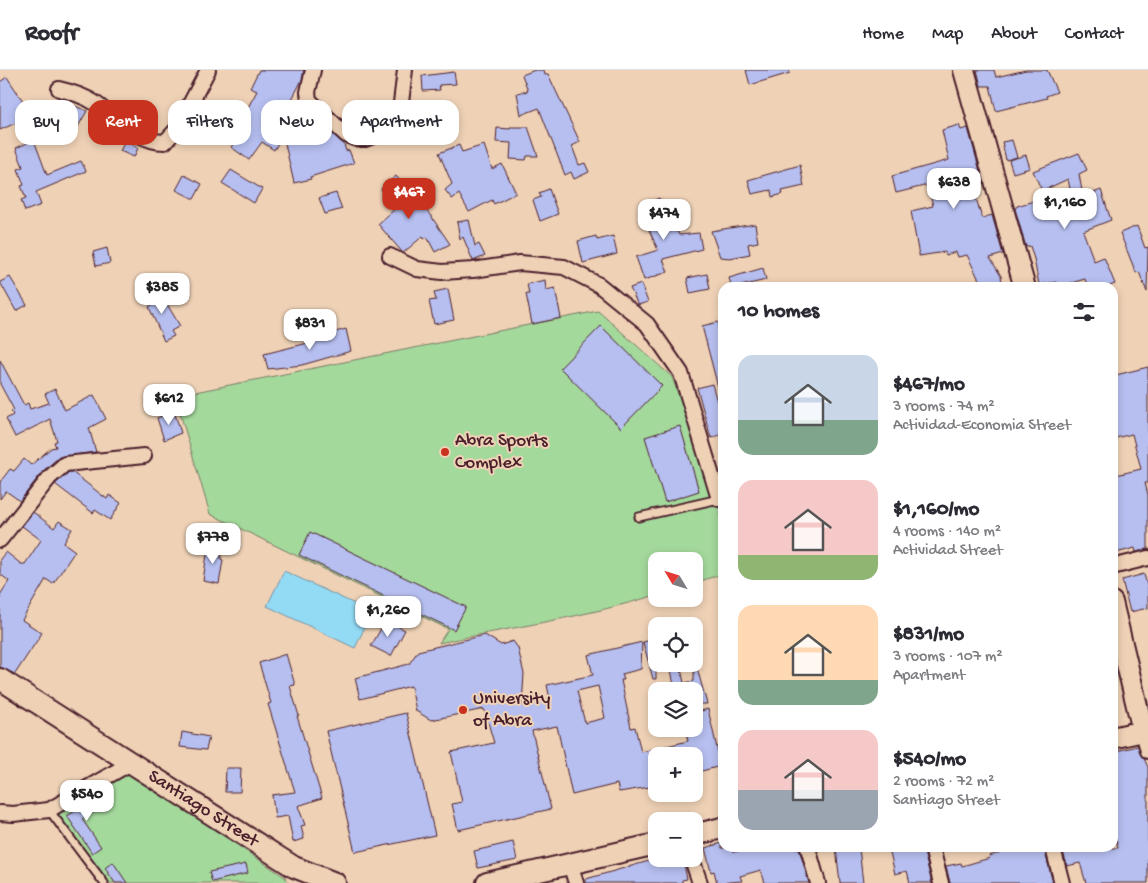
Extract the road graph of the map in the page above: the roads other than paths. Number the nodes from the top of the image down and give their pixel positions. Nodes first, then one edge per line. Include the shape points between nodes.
1 (208, 70) edge
2 (313, 70) edge
3 (406, 70) edge
4 (964, 70) edge
5 (59, 89) dead end
6 (390, 256) dead end
7 (1023, 282) edge
8 (144, 456) dead end
9 (718, 493) edge
10 (718, 499) edge
11 (639, 517) dead end
12 (0, 540) edge
13 (1148, 558) edge
14 (1118, 566) edge
15 (1118, 625) edge
16 (0, 679) edge
17 (1145, 730) edge
18 (1118, 737) edge
19 (1148, 751) edge
20 (129, 764) junction
21 (49, 810) junction
22 (0, 812) edge
23 (718, 829) edge
24 (703, 833) edge
25 (648, 846) edge
26 (809, 852) edge
27 (933, 852) edge
28 (1054, 852) edge
29 (570, 864) junction
30 (695, 867) edge
31 (297, 875) edge
32 (104, 883) edge
33 (335, 883) edge
34 (487, 883) edge
35 (576, 883) edge
36 (700, 883) edge
37 (818, 883) edge
38 (941, 883) edge
39 (1062, 883) edge

1 - 5 street via 177,129 165,142 140,135 94,102
2 - 3 street via 309,100 340,130 356,139 365,139 388,130 399,119
4 - 7 street
6 - 9 street via 417,269 442,272 520,263 564,267 599,285 647,324 681,373
8 - 12 street via 65,464 50,477
10 - 11 lane
13 - 14 street
15 - 17 street
16 - 20 street, Santiago Street
17 - 18 street
17 - 19 street
20 - 21 street
20 - 31 street, Santiago Street
21 - 22 street via 13,814
21 - 32 lane
23 - 24 street
25 - 29 street
26 - 37 street
27 - 38 street
28 - 39 street
29 - 34 street
29 - 35 street
30 - 36 street
31 - 33 street, Santiago Street

